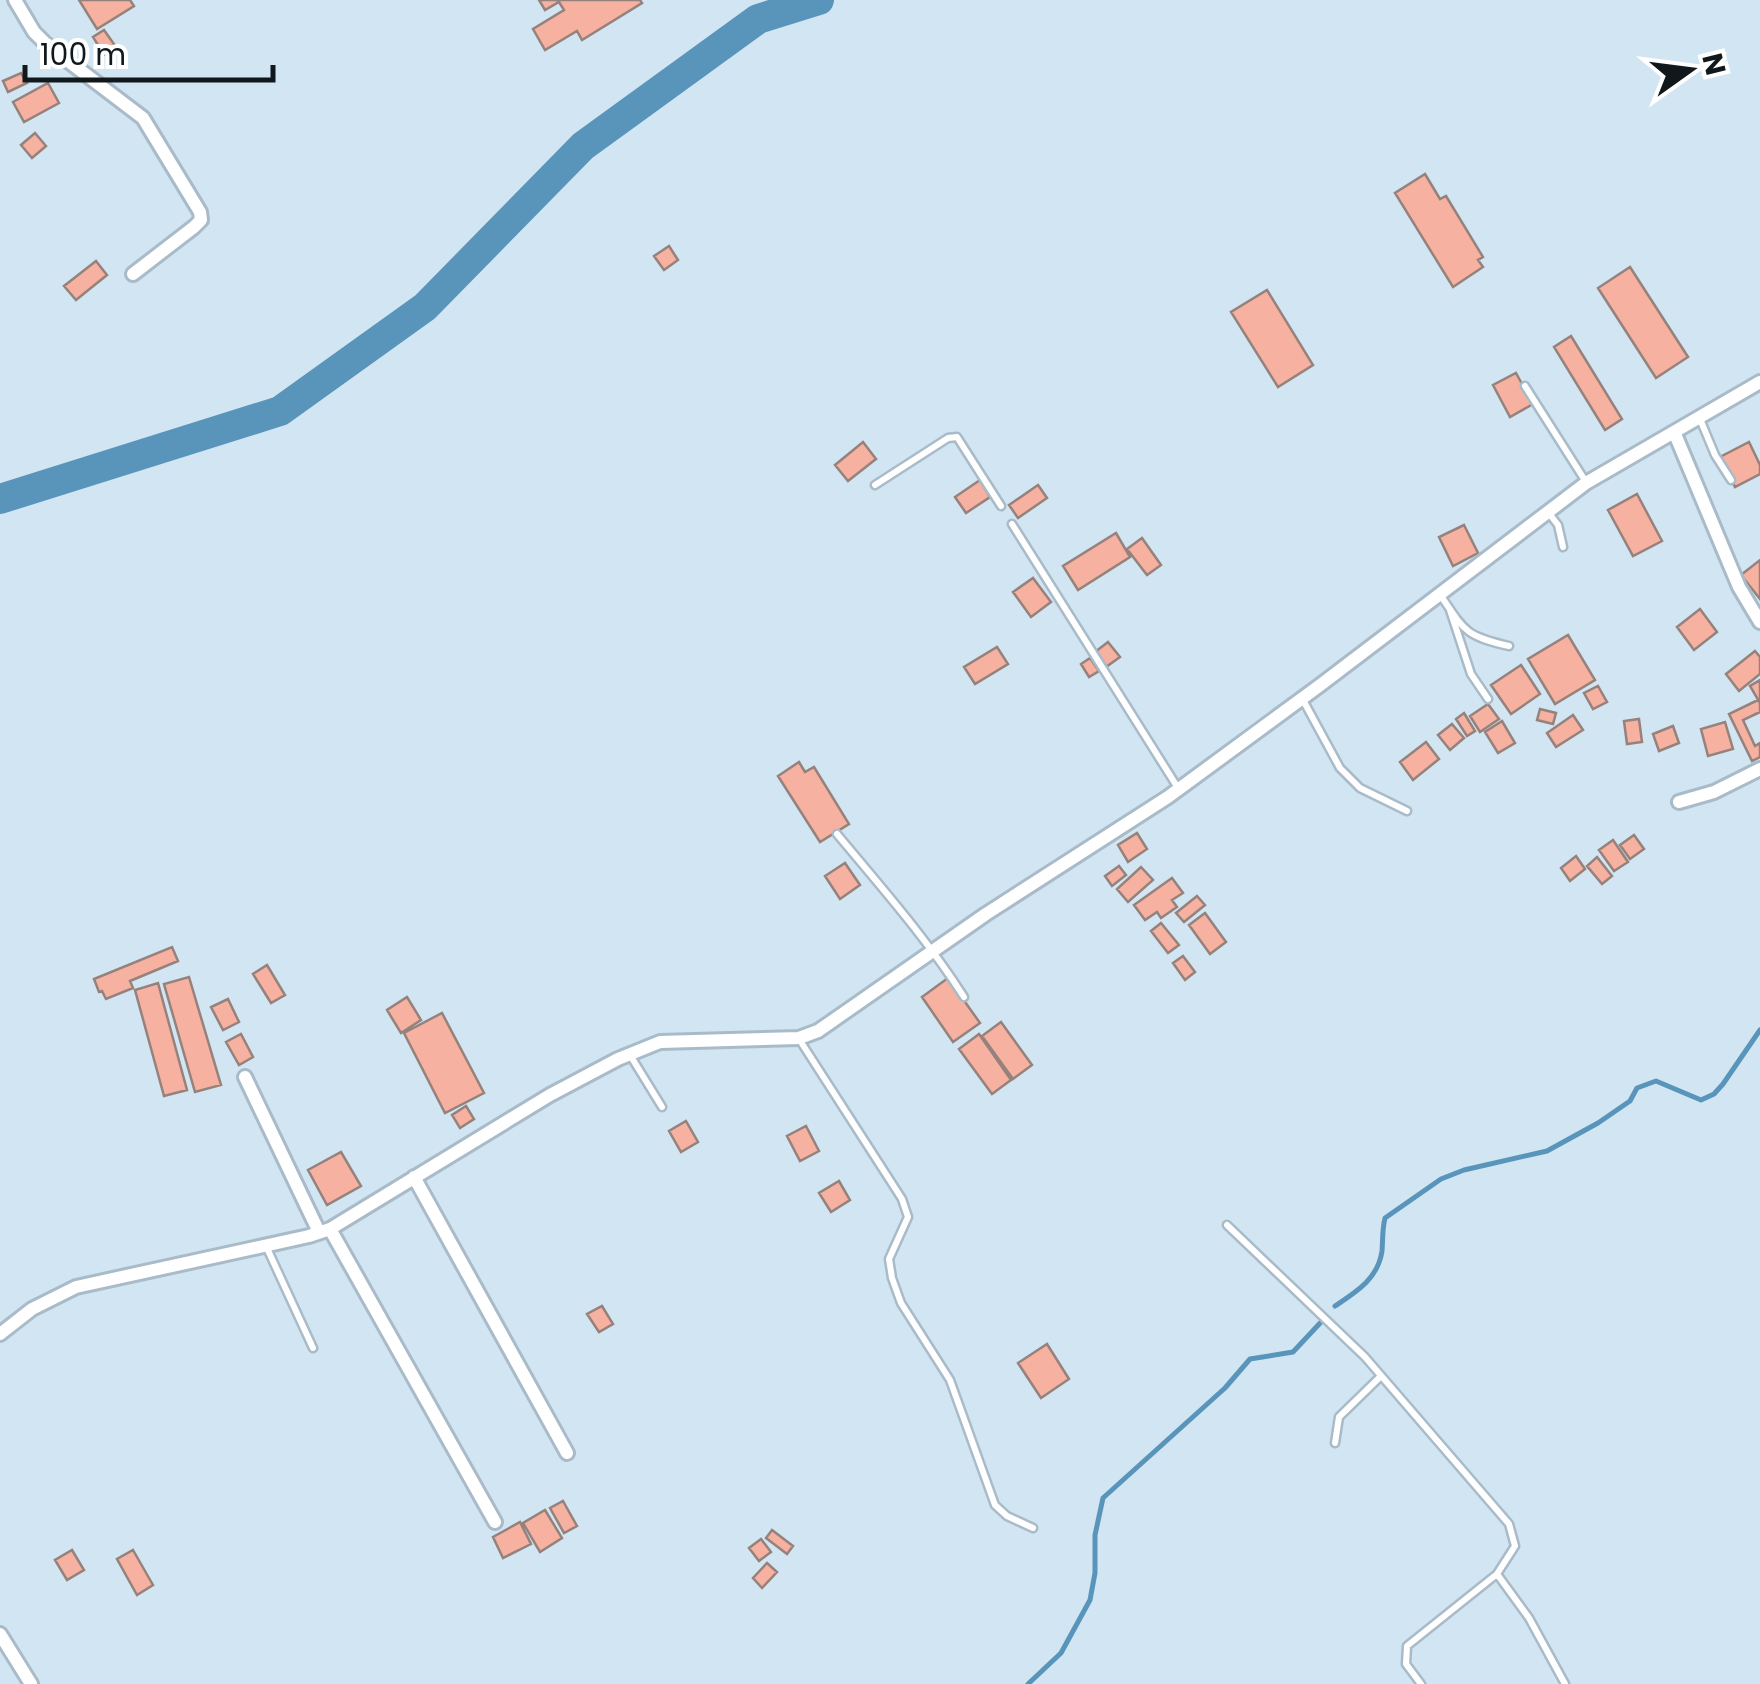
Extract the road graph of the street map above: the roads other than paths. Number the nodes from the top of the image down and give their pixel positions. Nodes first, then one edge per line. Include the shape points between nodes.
1 (15, 0) edge
2 (132, 274) dead end
3 (1760, 382) edge
4 (1525, 386) dead end
5 (1700, 419) junction
6 (1676, 434) junction
7 (1730, 480) dead end
8 (1586, 483) junction
9 (875, 485) dead end
10 (1001, 506) dead end
11 (1548, 511) junction
12 (1012, 524) dead end
13 (1563, 548) dead end
14 (1441, 595) junction
15 (1450, 610) junction
16 (1760, 622) edge
17 (1509, 646) dead end
18 (1302, 698) junction
19 (1488, 699) dead end
20 (1760, 769) edge
21 (1178, 789) junction
22 (1679, 802) dead end
23 (1407, 811) dead end
24 (838, 834) dead end
25 (934, 950) junction
26 (964, 997) dead end
27 (799, 1038) junction
28 (629, 1054) junction
29 (246, 1076) dead end
30 (662, 1107) dead end
31 (414, 1177) junction
32 (1227, 1226) dead end
33 (324, 1230) junction
34 (266, 1245) junction
35 (0, 1334) edge
36 (313, 1348) dead end
37 (1382, 1376) junction
38 (1335, 1442) dead end
39 (568, 1453) dead end
40 (494, 1522) dead end
41 (1033, 1528) dead end
42 (1497, 1574) junction
43 (0, 1634) edge
44 (31, 1684) edge
45 (1421, 1684) edge
46 (1565, 1684) edge

1 - 2 street via 47,45 143,118 200,212 194,227
3 - 5 street
4 - 8 lane
5 - 6 street
5 - 7 lane
6 - 8 street
6 - 16 street
8 - 11 street
9 - 10 lane via 956,437
11 - 13 lane
11 - 14 street
12 - 21 lane
14 - 15 lane
14 - 18 street
15 - 17 lane via 1476,638
15 - 19 lane via 1471,674
18 - 21 street
18 - 23 lane via 1340,768 1360,788
20 - 22 street
21 - 25 street
24 - 25 lane
25 - 26 lane
25 - 27 street
27 - 28 street via 660,1042
27 - 41 lane via 902,1200 908,1217 889,1259 892,1278 950,1380 995,1504
28 - 30 lane
28 - 31 street
29 - 33 street
31 - 33 street
31 - 39 street
32 - 37 lane
33 - 34 street
33 - 40 street
34 - 35 street via 76,1288
34 - 36 lane
37 - 38 lane via 1339,1417
37 - 42 lane via 1509,1524 1515,1546
42 - 45 lane via 1407,1646 1406,1664
42 - 46 lane
43 - 44 street

